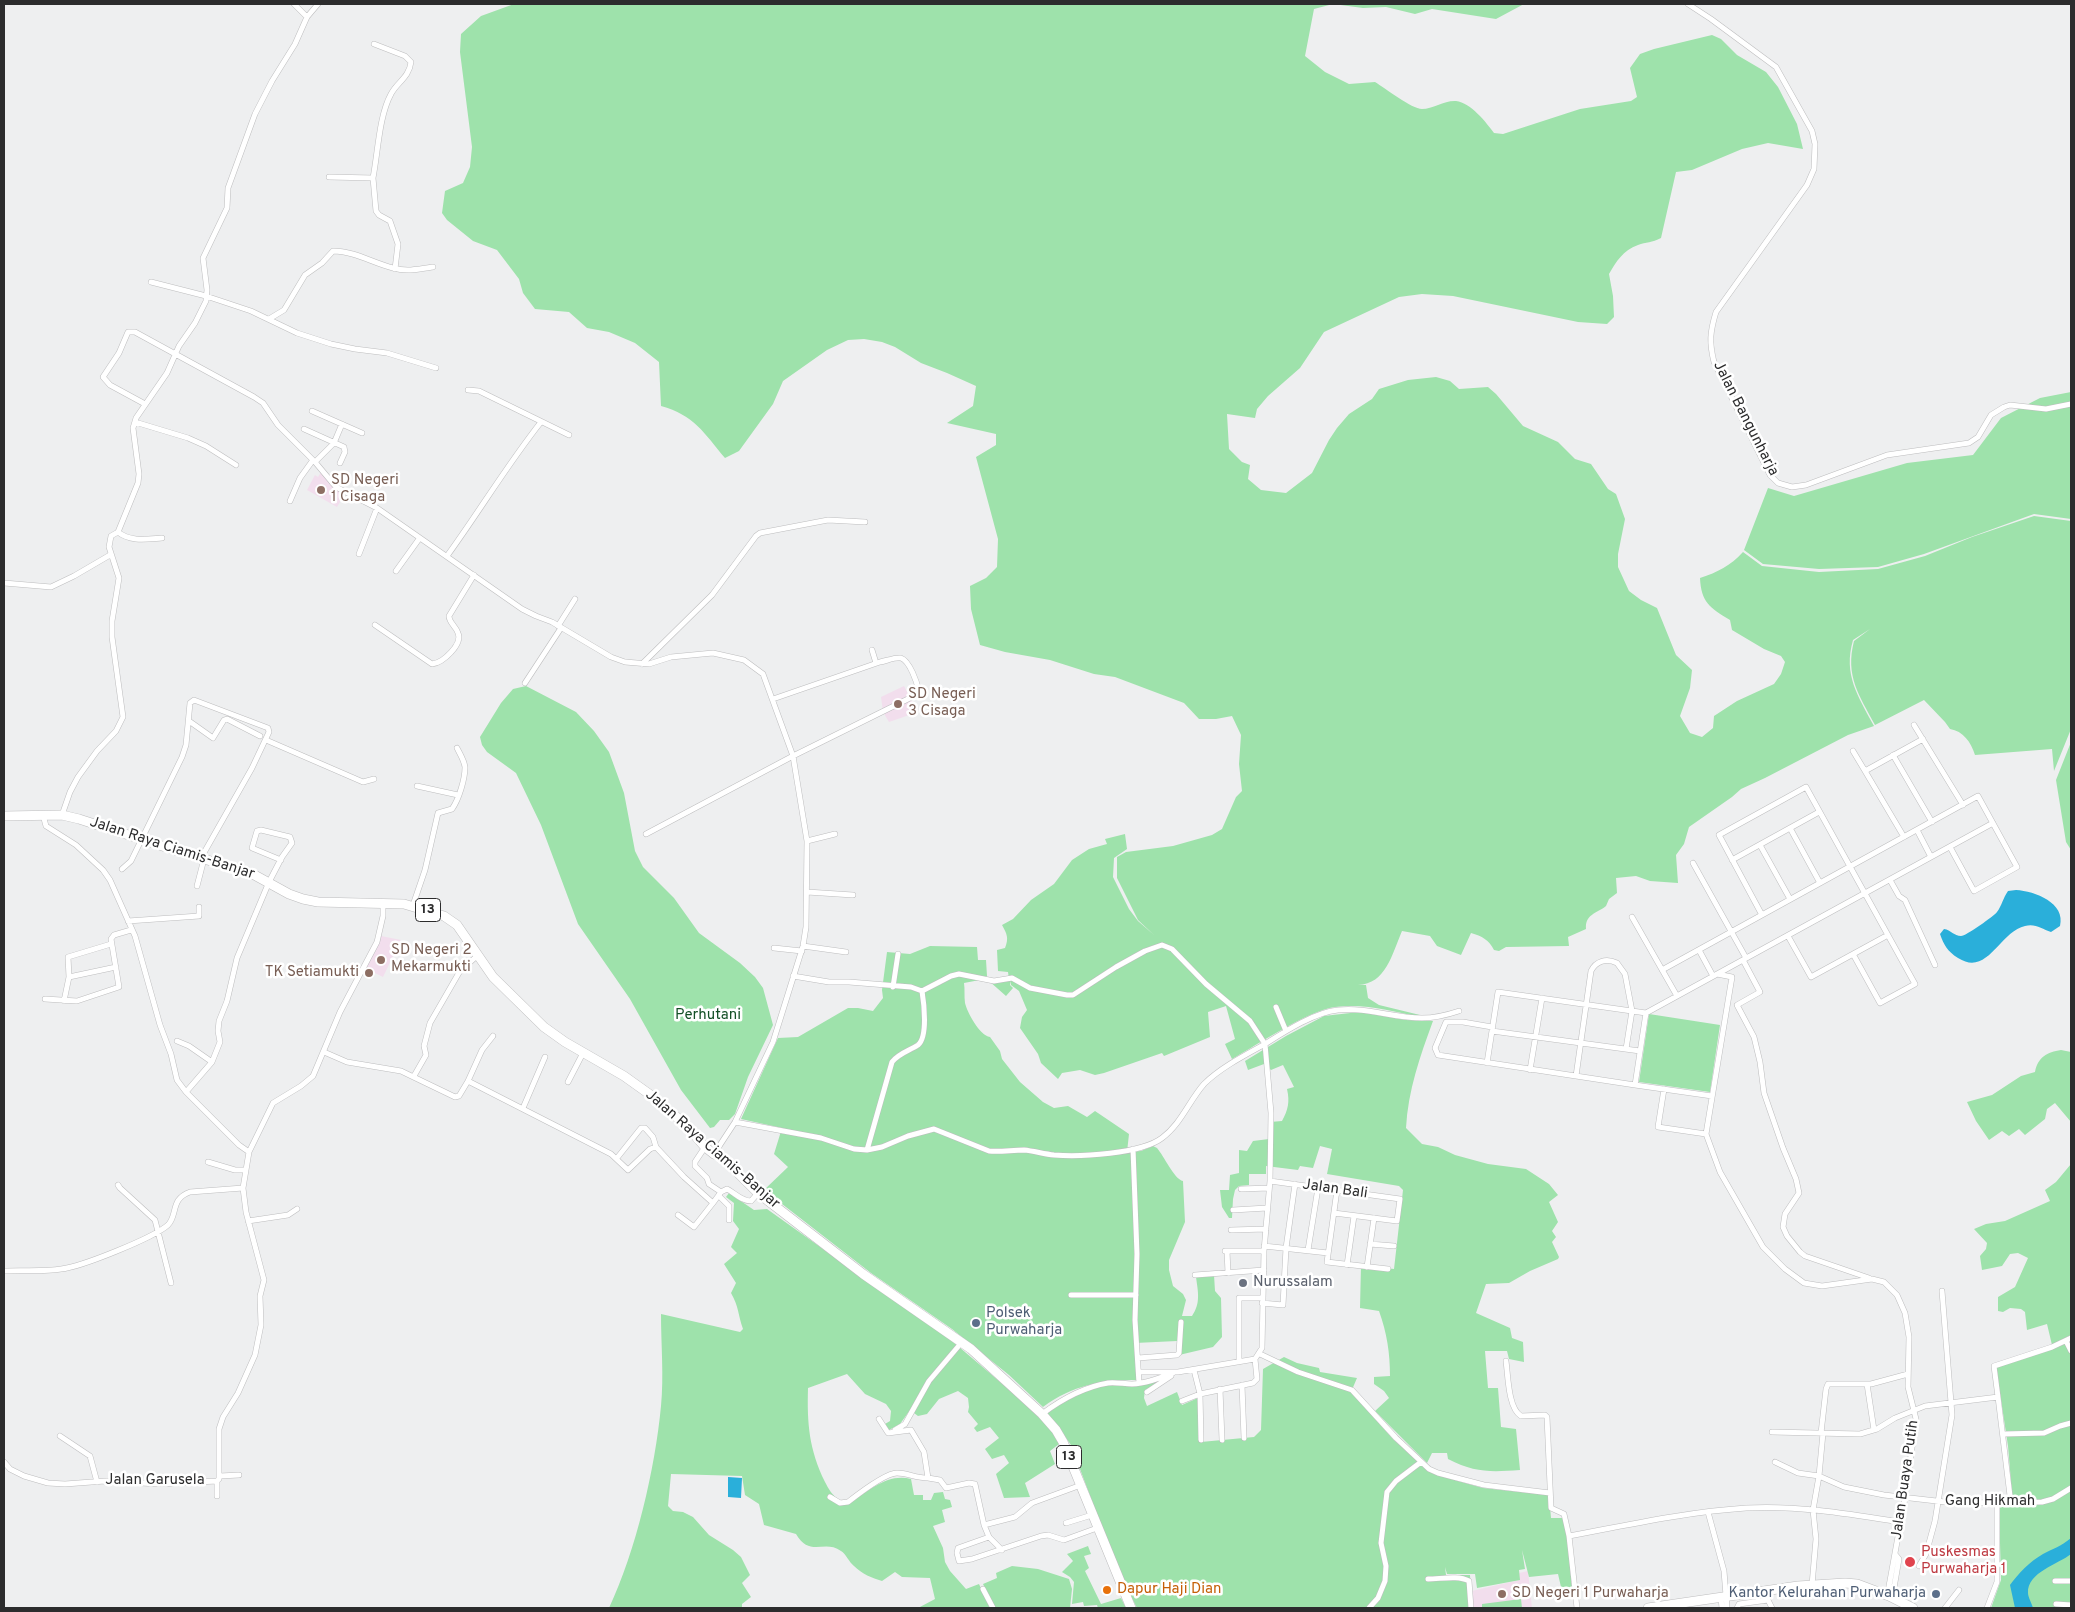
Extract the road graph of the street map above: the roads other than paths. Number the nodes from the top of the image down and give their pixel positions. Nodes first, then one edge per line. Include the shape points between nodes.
1 (294, 4) edge
2 (318, 4) edge
3 (1688, 4) edge
4 (307, 18) junction
5 (374, 44) dead end
6 (330, 177) dead end
7 (373, 178) junction
8 (433, 267) dead end
9 (396, 269) junction
10 (151, 282) dead end
11 (206, 296) junction
12 (269, 319) junction
13 (175, 355) junction
14 (436, 368) dead end
15 (468, 390) dead end
16 (145, 404) junction
17 (2071, 404) edge
18 (312, 411) dead end
19 (135, 422) junction
20 (541, 422) junction
21 (342, 424) junction
22 (304, 429) dead end
23 (362, 433) dead end
24 (570, 435) dead end
25 (334, 443) junction
26 (314, 461) junction
27 (340, 463) dead end
28 (236, 465) dead end
29 (290, 501) dead end
30 (377, 508) junction
31 (865, 522) dead end
32 (118, 532) junction
33 (162, 538) dead end
34 (419, 539) junction
35 (359, 554) dead end
36 (110, 555) junction
37 (447, 556) junction
38 (396, 571) dead end
39 (474, 575) junction
40 (4, 583) edge
41 (575, 599) dead end
42 (375, 625) dead end
43 (559, 627) junction
44 (872, 650) dead end
45 (876, 663) junction
46 (641, 664) junction
47 (526, 683) dead end
48 (773, 699) junction
49 (189, 722) junction
50 (1914, 725) dead end
51 (260, 736) dead end
52 (1923, 739) junction
53 (266, 740) junction
54 (457, 748) dead end
55 (1853, 751) dead end
56 (1893, 755) junction
57 (793, 756) junction
58 (1865, 771) junction
59 (374, 779) dead end
60 (417, 786) dead end
61 (458, 795) junction
62 (1963, 805) junction
63 (1820, 812) junction
64 (43, 815) junction
65 (62, 815) junction
66 (4, 816) edge
67 (1932, 822) junction
68 (1993, 823) junction
69 (1790, 828) junction
70 (1917, 830) junction
71 (646, 834) dead end
72 (835, 834) dead end
73 (1904, 837) junction
74 (142, 839) junction
75 (807, 841) junction
76 (1760, 845) junction
77 (1950, 847) junction
78 (1931, 857) junction
79 (203, 859) junction
80 (280, 860) junction
81 (1732, 860) junction
82 (1693, 864) dead end
83 (1850, 867) junction
84 (122, 869) dead end
85 (1890, 880) junction
86 (269, 882) junction
87 (1820, 883) junction
88 (196, 886) dead end
89 (807, 892) junction
90 (1865, 894) junction
91 (853, 895) dead end
92 (1790, 899) junction
93 (383, 903) junction
94 (413, 905) junction
95 (199, 908) dead end
96 (1762, 915) junction
97 (1632, 916) dead end
98 (128, 921) junction
99 (131, 930) junction
100 (1732, 932) junction
101 (1888, 935) junction
102 (1788, 936) junction
103 (111, 944) junction
104 (774, 948) dead end
105 (802, 949) junction
106 (1699, 950) junction
107 (846, 952) dead end
108 (898, 954) dead end
109 (1853, 954) junction
110 (477, 956) junction
111 (1745, 959) junction
112 (1734, 965) junction
113 (1935, 965) dead end
114 (116, 966) junction
115 (1662, 970) junction
116 (1715, 975) junction
117 (793, 976) junction
118 (1732, 977) junction
119 (70, 978) junction
120 (893, 987) junction
121 (922, 991) junction
122 (1677, 996) junction
123 (1542, 998) junction
124 (45, 999) dead end
125 (64, 1001) junction
126 (1586, 1004) junction
127 (1276, 1007) dead end
128 (1459, 1011) dead end
129 (1632, 1011) junction
130 (1646, 1013) junction
131 (1492, 1029) junction
132 (1286, 1031) junction
133 (493, 1036) dead end
134 (1536, 1037) junction
135 (177, 1041) dead end
136 (1581, 1043) junction
137 (1265, 1044) junction
138 (1626, 1049) junction
139 (1640, 1051) junction
140 (324, 1052) junction
141 (583, 1053) junction
142 (545, 1057) dead end
143 (212, 1062) junction
144 (1487, 1063) junction
145 (1530, 1070) junction
146 (414, 1076) junction
147 (1576, 1076) junction
148 (468, 1081) junction
149 (568, 1082) dead end
150 (1635, 1085) junction
151 (1664, 1089) junction
152 (186, 1092) junction
153 (1712, 1096) junction
154 (523, 1108) junction
155 (735, 1122) junction
156 (1706, 1134) junction
157 (656, 1147) junction
158 (705, 1147) junction
159 (1133, 1149) junction
160 (867, 1150) junction
161 (249, 1152) junction
162 (714, 1154) junction
163 (616, 1158) junction
164 (208, 1162) dead end
165 (245, 1170) junction
166 (1270, 1181) junction
167 (1295, 1184) junction
168 (118, 1185) dead end
169 (243, 1188) junction
170 (1269, 1188) junction
171 (1318, 1188) junction
172 (1241, 1189) dead end
173 (1337, 1190) junction
174 (758, 1193) junction
175 (720, 1194) junction
176 (713, 1202) junction
177 (1267, 1208) junction
178 (297, 1209) dead end
179 (1234, 1210) dead end
180 (1334, 1213) junction
181 (678, 1215) dead end
182 (1354, 1216) junction
183 (1374, 1218) junction
184 (729, 1220) dead end
185 (248, 1221) junction
186 (1266, 1229) junction
187 (1230, 1230) dead end
188 (159, 1231) junction
189 (1370, 1244) junction
190 (1394, 1246) dead end
191 (1264, 1248) junction
192 (1286, 1248) junction
193 (1308, 1250) junction
194 (1328, 1253) junction
195 (1346, 1264) junction
196 (1367, 1267) junction
197 (1264, 1270) junction
198 (1388, 1270) dead end
199 (4, 1271) edge
200 (1228, 1273) junction
201 (1196, 1276) dead end
202 (1872, 1279) junction
203 (171, 1283) dead end
204 (1942, 1291) dead end
205 (1071, 1294) dead end
206 (1136, 1295) junction
207 (1262, 1301) junction
208 (1180, 1322) dead end
209 (2069, 1339) edge
210 (962, 1342) junction
211 (2071, 1351) edge
212 (1260, 1354) junction
213 (1138, 1358) junction
214 (1255, 1359) junction
215 (1239, 1361) junction
216 (1506, 1361) dead end
217 (1194, 1370) junction
218 (1139, 1372) junction
219 (1178, 1372) junction
220 (1908, 1374) junction
221 (1139, 1383) junction
222 (1867, 1384) junction
223 (1242, 1385) junction
224 (1220, 1389) junction
225 (1146, 1392) dead end
226 (1200, 1394) junction
227 (1998, 1397) junction
228 (1182, 1401) dead end
229 (1951, 1401) junction
230 (1914, 1410) junction
231 (1042, 1414) junction
232 (879, 1419) dead end
233 (2071, 1423) edge
234 (1874, 1430) junction
235 (1772, 1432) dead end
236 (888, 1433) junction
237 (1822, 1433) junction
238 (2004, 1434) junction
239 (60, 1436) dead end
240 (1244, 1438) dead end
241 (1202, 1440) dead end
242 (1222, 1440) dead end
243 (4, 1462) edge
244 (1421, 1462) junction
245 (1775, 1462) dead end
246 (239, 1475) dead end
247 (1819, 1476) junction
248 (928, 1478) junction
249 (219, 1479) junction
250 (97, 1482) junction
251 (1081, 1484) junction
252 (2071, 1488) edge
253 (1550, 1493) junction
254 (217, 1496) dead end
255 (830, 1497) dead end
256 (1905, 1498) junction
257 (1939, 1502) junction
258 (1997, 1504) junction
259 (2011, 1504) junction
260 (1814, 1510) junction
261 (1708, 1512) junction
262 (1092, 1515) junction
263 (1901, 1522) junction
264 (1066, 1523) dead end
265 (984, 1525) junction
266 (1098, 1528) junction
267 (1569, 1536) junction
268 (989, 1537) junction
269 (1002, 1550) junction
270 (1919, 1566) dead end
271 (1428, 1579) dead end
272 (2054, 1581) dead end
273 (2071, 1581) edge
274 (1812, 1585) junction
275 (983, 1588) dead end
276 (1959, 1590) dead end
277 (1890, 1593) junction
278 (1723, 1598) junction
279 (2056, 1604) dead end
280 (2071, 1605) edge
281 (1676, 1606) edge
282 (993, 1608) edge
283 (1131, 1608) edge
284 (1369, 1608) edge
285 (1471, 1608) edge
286 (1577, 1608) edge
287 (1648, 1608) edge
288 (1722, 1608) edge
289 (1728, 1608) edge
290 (1737, 1608) edge
291 (1772, 1608) edge
292 (1913, 1608) edge
293 (1945, 1608) edge
294 (1987, 1608) edge

1 - 4 street
2 - 4 street
3 - 17 street, Jalan Bangunharja via 1776,67 1812,131 1815,144 1814,169 1807,186 1716,312 1711,330 1714,362 1770,475 1778,483 1792,487 1806,485 1887,455 1969,443 1978,437 1992,415 2010,405 2046,409
4 - 11 street via 255,114 228,188 227,208 204,258
5 - 7 street via 405,56 411,62 403,81 391,92
6 - 7 street
7 - 9 street via 376,211 390,221 398,244
8 - 9 street
9 - 12 street via 333,251 305,275 284,310
10 - 11 street
11 - 12 street
11 - 13 street via 201,312
12 - 14 street via 297,333 332,344 387,353
13 - 16 street via 167,373
13 - 16 street via 135,332 126,333 121,350 103,377 110,385
13 - 26 street via 263,403 278,425
15 - 20 street via 480,391
16 - 19 street
18 - 21 street
19 - 28 street via 188,438
19 - 32 street via 139,479
20 - 24 street
20 - 37 street
21 - 23 street
21 - 25 street
22 - 25 street
25 - 26 street
25 - 27 street via 345,448
26 - 29 street via 300,478
26 - 30 street via 336,487
30 - 34 street
30 - 35 street
31 - 46 street via 828,520 760,533 712,595
32 - 33 street via 137,539
32 - 36 street via 110,541
34 - 37 street
34 - 38 street
36 - 40 street via 51,587
36 - 65 street via 119,578 112,637 123,717 116,731 78,778
37 - 39 street
39 - 42 street via 449,616 459,640 440,662 432,664
39 - 43 street via 522,609
41 - 43 street
43 - 46 street via 617,660
43 - 47 street
44 - 45 street
45 - 48 street
45 - 57 street via 898,658 905,660 919,691
46 - 48 street via 713,653 738,658 763,674
48 - 57 street
49 - 51 street via 213,738 227,719
49 - 53 street via 190,703 195,700 268,728
49 - 74 street via 182,757
50 - 52 street
52 - 56 street
52 - 62 street
53 - 59 street via 363,782
53 - 79 street
54 - 61 street via 465,769
55 - 58 street
56 - 58 street
56 - 67 street
57 - 71 street
57 - 75 street
58 - 73 street
60 - 61 street
61 - 94 street via 452,809 438,813
62 - 67 street
62 - 68 street via 1978,796
63 - 69 street
63 - 81 street via 1806,788 1718,835
63 - 83 street
64 - 65 highway, Jalan Raya Ciamis-Banjar / 13
64 - 66 highway, Jalan Raya Ciamis-Banjar / 13
64 - 98 street via 46,826 76,845 103,870
65 - 74 highway, Jalan Raya Ciamis-Banjar / 13
67 - 70 street
68 - 77 street
68 - 77 street via 2018,867 1974,891
69 - 76 street
69 - 87 street
70 - 73 street
70 - 78 street
72 - 75 street
73 - 83 street
74 - 79 highway, Jalan Raya Ciamis-Banjar / 13
74 - 84 street via 131,861
75 - 89 street
76 - 81 street
76 - 92 street
77 - 78 street
78 - 85 street
79 - 86 highway, Jalan Raya Ciamis-Banjar / 13 via 249,872
79 - 88 street
80 - 80 street via 290,847 291,838 257,831 252,848
80 - 86 street
81 - 96 street
82 - 100 street
83 - 87 street
83 - 90 street
85 - 90 street
85 - 113 street via 1905,900
86 - 93 highway, Jalan Raya Ciamis-Banjar / 13 via 310,901
86 - 143 street via 237,958 219,1021 220,1042
87 - 92 street
89 - 91 street
89 - 105 street via 807,921
90 - 101 street
90 - 102 street
92 - 96 street
93 - 94 highway, Jalan Raya Ciamis-Banjar / 13
93 - 140 street, Jalan Garusela via 377,942 340,1012
94 - 110 highway, Jalan Raya Ciamis-Banjar / 13 via 452,921
95 - 98 street via 199,916
96 - 100 street
97 - 115 street
98 - 99 street
99 - 103 street via 114,935
99 - 152 street via 171,1054 175,1077
100 - 106 street
100 - 111 street
101 - 109 street
101 - 109 street via 1915,984 1898,994 1880,1003
102 - 109 street via 1811,977
102 - 111 street
103 - 114 street
103 - 119 street via 68,957
104 - 105 street
105 - 107 street
105 - 117 street
106 - 115 street
106 - 116 street
108 - 120 street
110 - 141 highway, Jalan Raya Ciamis-Banjar / 13 via 534,1018
110 - 146 street via 460,971 428,1027 424,1046 426,1055
111 - 112 street
111 - 202 street via 1760,992 1737,1005 1754,1037 1764,1093 1799,1193 1785,1214 1787,1236 1806,1256
112 - 116 street
112 - 118 street
114 - 119 street
114 - 125 street via 118,988 77,1001
115 - 122 street
116 - 118 street
116 - 122 street
117 - 120 street via 823,982
117 - 155 street via 775,1036
118 - 153 street
119 - 125 street
120 - 121 street
121 - 137 street via 959,974 994,981 1012,978 1030,988 1073,995 1116,967 1162,945 1172,949 1206,984 1250,1021
121 - 160 street via 923,1037 917,1046 892,1062
122 - 130 street
123 - 126 street
123 - 131 street via 1498,992
123 - 134 street
124 - 125 street
126 - 129 street
126 - 129 street via 1592,968 1610,960 1624,971
126 - 136 street
127 - 132 street
128 - 132 street via 1420,1018 1361,1009 1336,1010
129 - 130 street
129 - 138 street
130 - 139 street
131 - 134 street
131 - 144 street
131 - 144 street via 1447,1021 1435,1048 1440,1056
132 - 137 street
133 - 148 street via 482,1050
134 - 136 street
134 - 145 street
135 - 143 street
136 - 138 street
136 - 147 street
137 - 159 street via 1204,1084 1179,1122 1162,1138
137 - 166 street via 1271,1113
138 - 139 street
139 - 150 street
140 - 146 street via 347,1062
140 - 161 street, Jalan Garusela via 310,1079 273,1104
141 - 149 street
141 - 158 highway, Jalan Raya Ciamis-Banjar / 13 via 652,1096 686,1124
142 - 154 street
143 - 152 street
144 - 145 street
145 - 147 street
146 - 148 street via 455,1097
147 - 150 street
148 - 154 street
150 - 151 street
151 - 153 street
151 - 156 street via 1658,1127
152 - 161 street via 238,1145
153 - 156 street
154 - 163 street
155 - 160 street
155 - 162 street
156 - 202 street via 1720,1172 1763,1247 1785,1269 1804,1283 1822,1286
157 - 163 street via 630,1170
157 - 163 street via 653,1137 641,1128
157 - 176 street
158 - 162 highway, Jalan Raya Ciamis-Banjar / 13
158 - 175 street via 695,1166
159 - 160 street via 1060,1155 1020,1150 997,1152 934,1128 882,1148
159 - 206 street
161 - 165 street, Jalan Garusela
162 - 174 highway, Jalan Raya Ciamis-Banjar / 13 via 722,1157
164 - 165 street
165 - 169 street, Jalan Garusela
166 - 167 street, Jalan Bali
166 - 170 street
167 - 171 street, Jalan Bali
167 - 192 street
168 - 188 street via 155,1220
169 - 185 street, Jalan Garusela
169 - 188 street via 184,1194 179,1198 170,1222
170 - 172 street
170 - 177 street
171 - 173 street, Jalan Bali
171 - 193 street
173 - 180 street
173 - 183 street, Jalan Bali via 1400,1199 1397,1221
174 - 175 street via 751,1201 739,1198 728,1189
174 - 210 highway, Jalan Raya Ciamis-Banjar / 13 via 863,1274
175 - 176 street
175 - 184 street via 729,1206
176 - 181 street via 696,1227
177 - 179 street
177 - 186 street
178 - 185 street via 288,1215
180 - 182 street
180 - 194 street
182 - 183 street
182 - 195 street
183 - 189 street
185 - 249 street, Jalan Garusela via 264,1278 260,1296 261,1325 254,1355 219,1429
186 - 187 street
186 - 191 street
188 - 199 street via 111,1253 63,1269
188 - 203 street
189 - 190 street
189 - 196 street
191 - 192 street
191 - 197 street
191 - 200 street via 1226,1251
192 - 193 street
192 - 207 street via 1283,1305
193 - 194 street
194 - 195 street via 1327,1262
195 - 196 street
196 - 198 street
197 - 200 street
197 - 207 street
200 - 201 street
202 - 220 street, Jalan Buaya Putih via 1892,1288 1906,1316
204 - 229 street
205 - 206 street
206 - 213 street
207 - 212 street
207 - 215 street via 1241,1297 1238,1300
208 - 213 street via 1177,1355
209 - 211 street
209 - 227 street via 1994,1366
210 - 231 highway, Jalan Raya Ciamis-Banjar / 13
210 - 236 street via 930,1381 905,1424
212 - 214 street
212 - 244 street via 1298,1372 1352,1390
213 - 218 street
214 - 215 street
214 - 223 street via 1257,1379
215 - 217 street
216 - 253 street via 1517,1414 1547,1417
217 - 219 street
217 - 226 street
218 - 219 street
218 - 221 street
219 - 221 street
219 - 225 street
220 - 222 street
220 - 230 street, Jalan Buaya Putih
221 - 231 street via 1101,1385 1056,1403
222 - 234 street
222 - 237 street via 1828,1384
223 - 224 street
223 - 240 street
224 - 226 street
224 - 242 street
226 - 228 street
226 - 241 street
227 - 229 street
227 - 238 street
229 - 230 street
229 - 257 street via 1951,1423
230 - 234 street
230 - 256 street, Jalan Buaya Putih via 1916,1419
231 - 251 highway, Jalan Raya Ciamis-Banjar / 13 via 1060,1437
232 - 236 street
233 - 238 street via 2044,1434
234 - 237 street via 1854,1435
235 - 237 street
236 - 248 street via 911,1430 924,1452
237 - 247 street
238 - 259 street
239 - 250 street via 90,1456
243 - 250 street, Jalan Garusela via 24,1476 48,1483
244 - 253 street via 1438,1473 1484,1485
244 - 284 street via 1396,1481 1388,1492 1381,1542 1386,1566 1385,1581 1378,1598
245 - 247 street, Gang Hikmah via 1798,1473
246 - 249 street
247 - 256 street, Gang Hikmah via 1844,1487
247 - 260 street
248 - 255 street via 894,1473 848,1502
248 - 265 street via 940,1480 946,1488 973,1483 979,1495
249 - 250 street, Jalan Garusela via 159,1484
249 - 254 street
251 - 262 highway, Jalan Raya Ciamis-Banjar / 13
251 - 265 street via 1032,1503 1015,1517
252 - 259 street, Gang Hikmah via 2042,1502
253 - 267 street via 1551,1508 1564,1514
256 - 257 street, Gang Hikmah
256 - 263 street, Jalan Buaya Putih
257 - 258 street, Gang Hikmah
257 - 270 street via 1930,1540
258 - 259 street, Gang Hikmah
258 - 294 street via 1997,1582
260 - 261 street via 1755,1508
260 - 263 street
260 - 274 street via 1816,1539
261 - 267 street
261 - 278 street via 1724,1571
262 - 264 street
262 - 266 highway, Jalan Raya Ciamis-Banjar / 13
263 - 277 street, Jalan Buaya Putih
265 - 268 street
266 - 269 street via 1064,1540 1048,1534
266 - 283 highway, Jalan Raya Ciamis-Banjar / 13
267 - 286 street
268 - 269 street
268 - 269 street via 958,1548 959,1561
271 - 285 street via 1469,1581
272 - 273 street
274 - 277 highway via 1852,1583
274 - 278 highway
275 - 282 street
276 - 293 street
277 - 292 highway
278 - 281 highway
278 - 288 street
278 - 289 street
279 - 280 street
281 - 287 highway
290 - 291 street via 1739,1604 1768,1600

